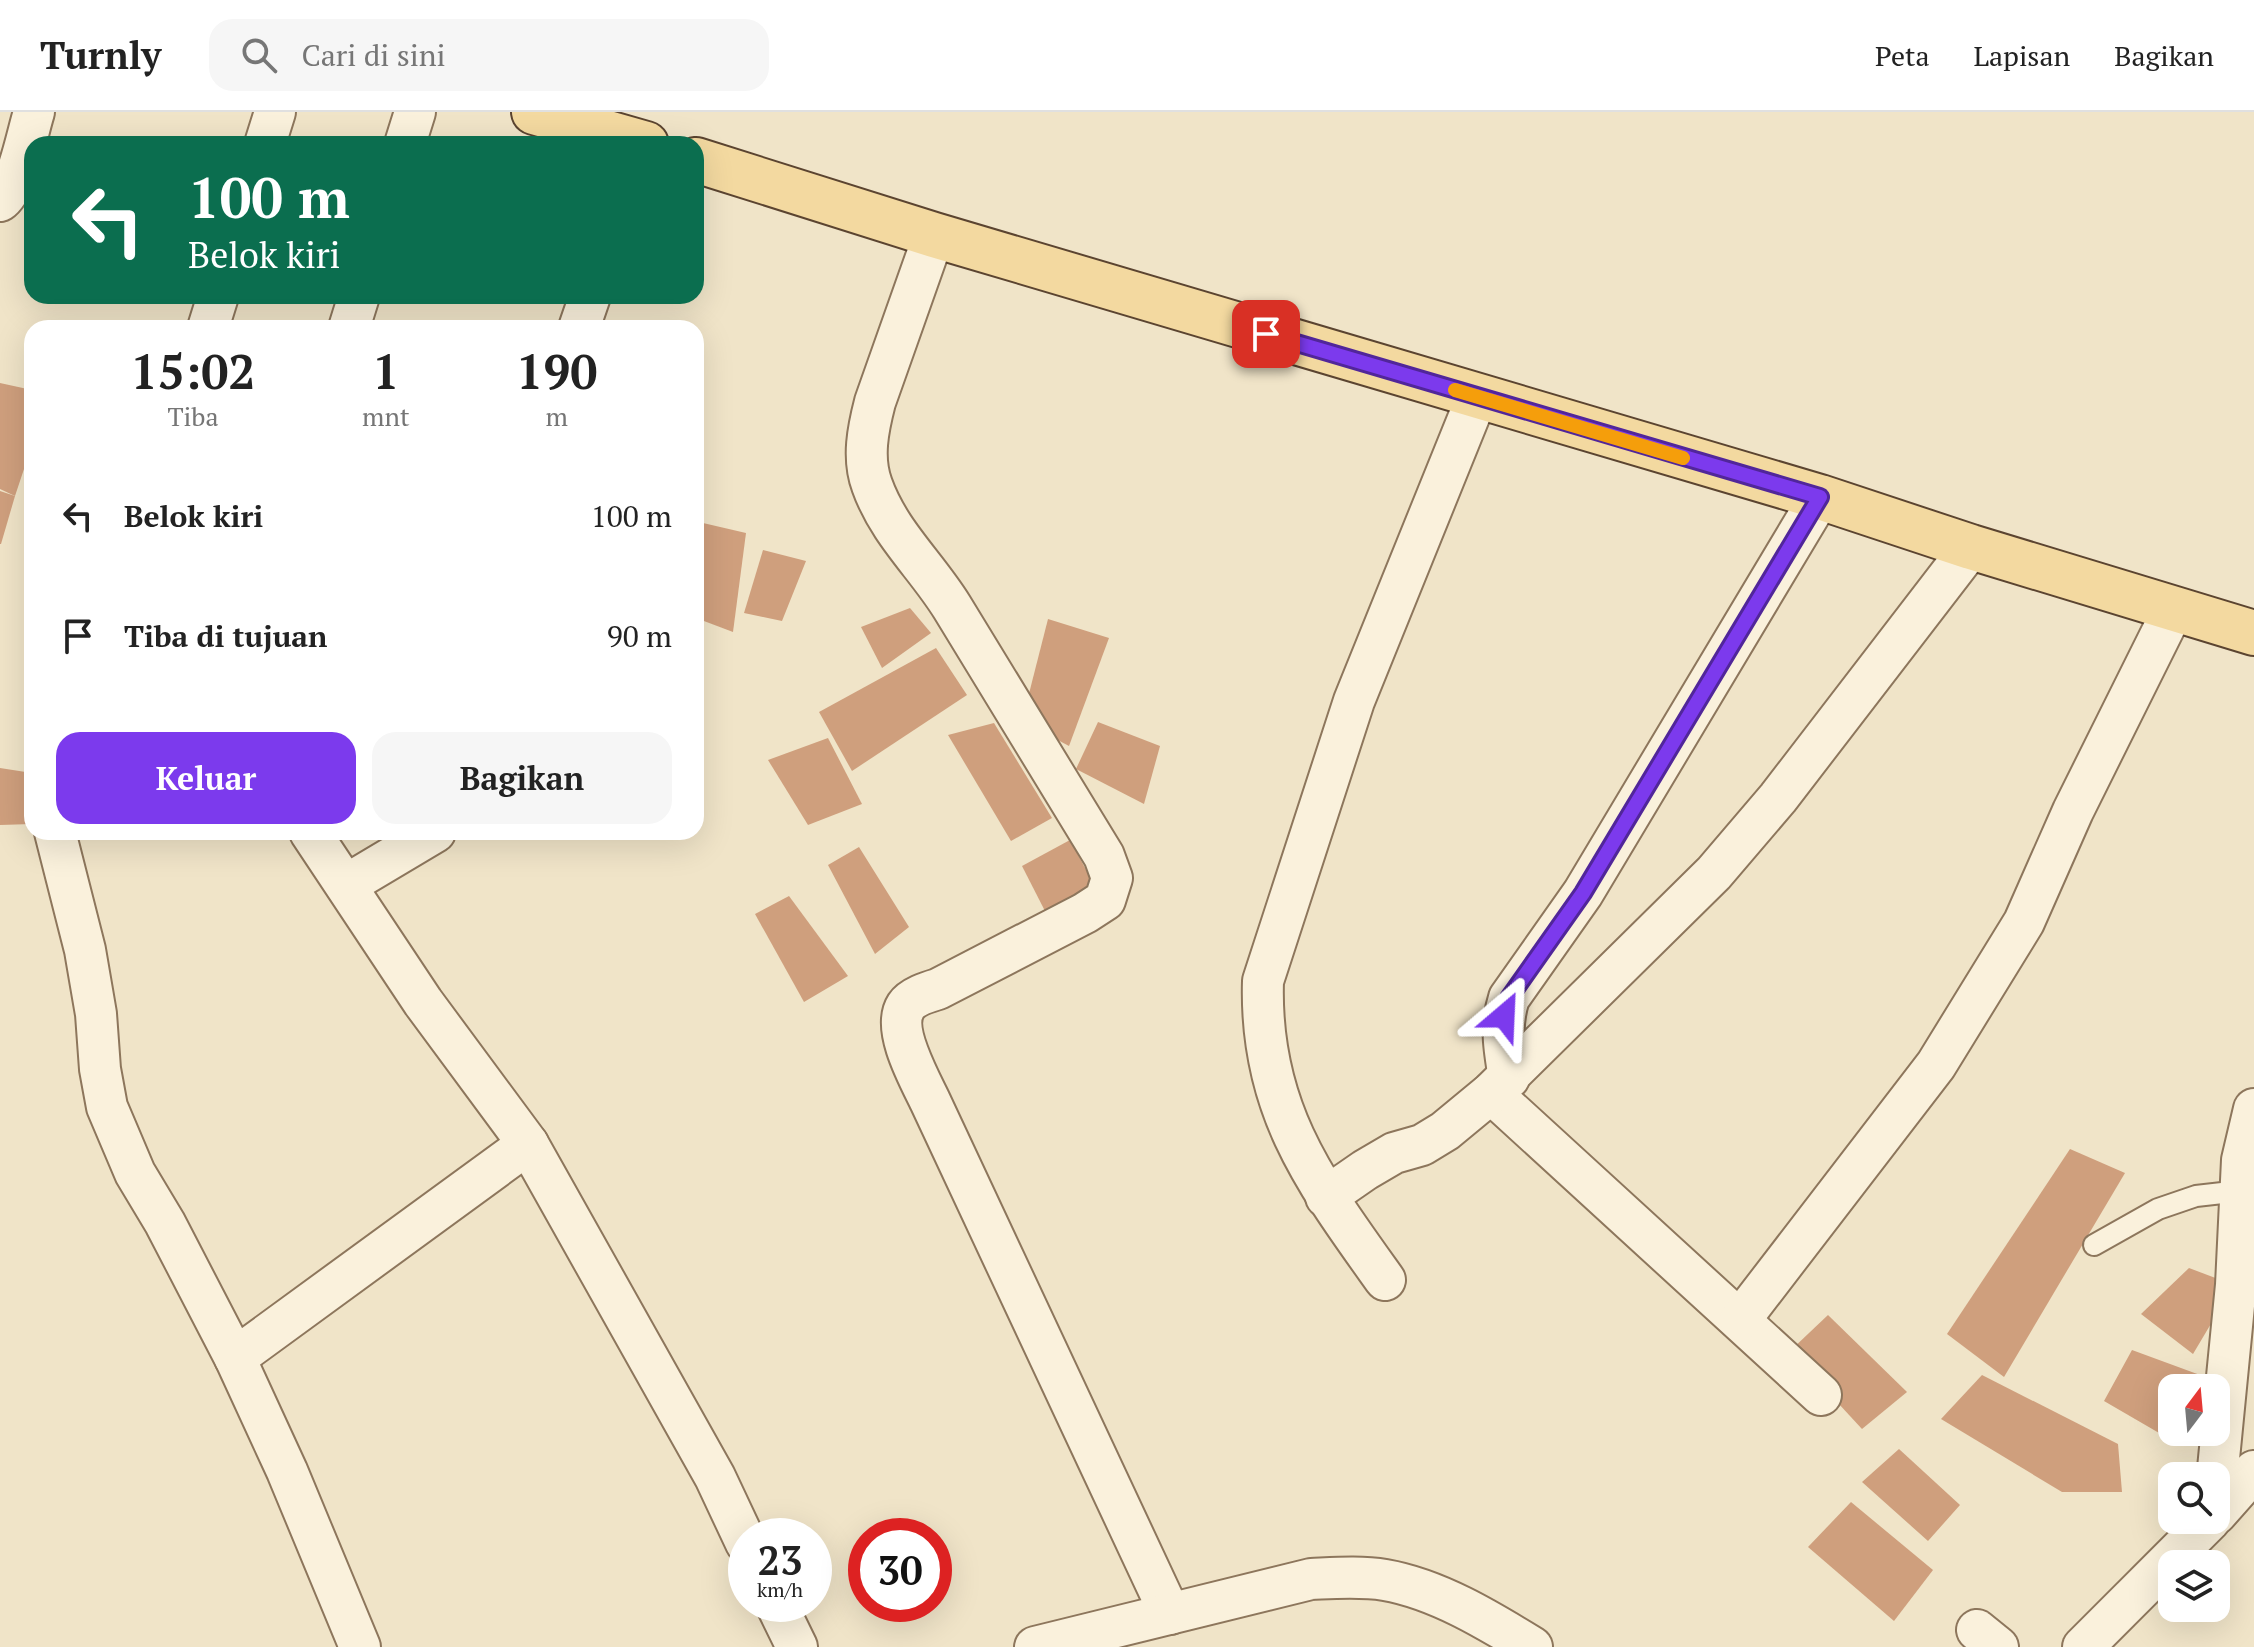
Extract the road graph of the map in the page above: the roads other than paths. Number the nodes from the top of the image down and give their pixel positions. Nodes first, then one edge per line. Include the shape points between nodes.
1 (34, 112) edge
2 (275, 112) edge
3 (415, 112) edge
4 (534, 112) edge
5 (27, 136) edge
6 (268, 136) edge
7 (408, 136) edge
8 (618, 136) edge
9 (24, 148) edge
10 (704, 163) edge
11 (0, 201) edge
12 (934, 235) junction
13 (1477, 397) junction
14 (1820, 497) junction
15 (1971, 547) junction
16 (2174, 608) junction
17 (2254, 633) edge
18 (57, 840) edge
19 (315, 840) edge
20 (422, 840) edge
21 (346, 885) junction
22 (1500, 1086) junction
23 (2254, 1109) edge
24 (528, 1144) junction
25 (2240, 1191) junction
26 (1326, 1197) junction
27 (2094, 1245) dead end
28 (1385, 1280) dead end
29 (1740, 1320) junction
30 (235, 1358) junction
31 (1821, 1395) dead end
32 (2219, 1462) edge
33 (2254, 1471) edge
34 (2230, 1498) edge
35 (734, 1518) edge
36 (2196, 1534) edge
37 (1170, 1614) junction
38 (785, 1622) edge
39 (360, 1647) edge
40 (797, 1647) edge
41 (1035, 1647) edge
42 (1532, 1647) edge
43 (2083, 1647) edge

1 - 5 street
2 - 6 street
3 - 7 street
4 - 8 main road
9 - 11 street via 15,181
10 - 12 main road
12 - 13 main road
12 - 37 street via 868,428 867,465 873,487 891,525 986,662 1104,856 1112,878 1105,900 921,995 906,1005 901,1023 930,1101
13 - 14 main road
13 - 26 street via 1354,701 1263,981 1278,1098 1288,1129
14 - 15 main road
14 - 22 street via 1583,893 1509,998
15 - 16 main road
15 - 22 street via 1714,873
16 - 17 main road
16 - 29 street via 2024,922 1936,1065
18 - 30 street via 85,950 107,1107 135,1173
19 - 21 street
20 - 21 street
21 - 24 street via 423,1002
22 - 26 street via 1445,1131 1394,1153
22 - 29 street
23 - 25 street
24 - 30 street
24 - 35 street
25 - 27 lane via 2196,1196 2158,1209
25 - 32 street
26 - 28 street
29 - 31 street
30 - 39 street
33 - 34 street
36 - 43 street
37 - 41 street
37 - 42 street via 1311,1579 1383,1580 1435,1596
38 - 40 street

